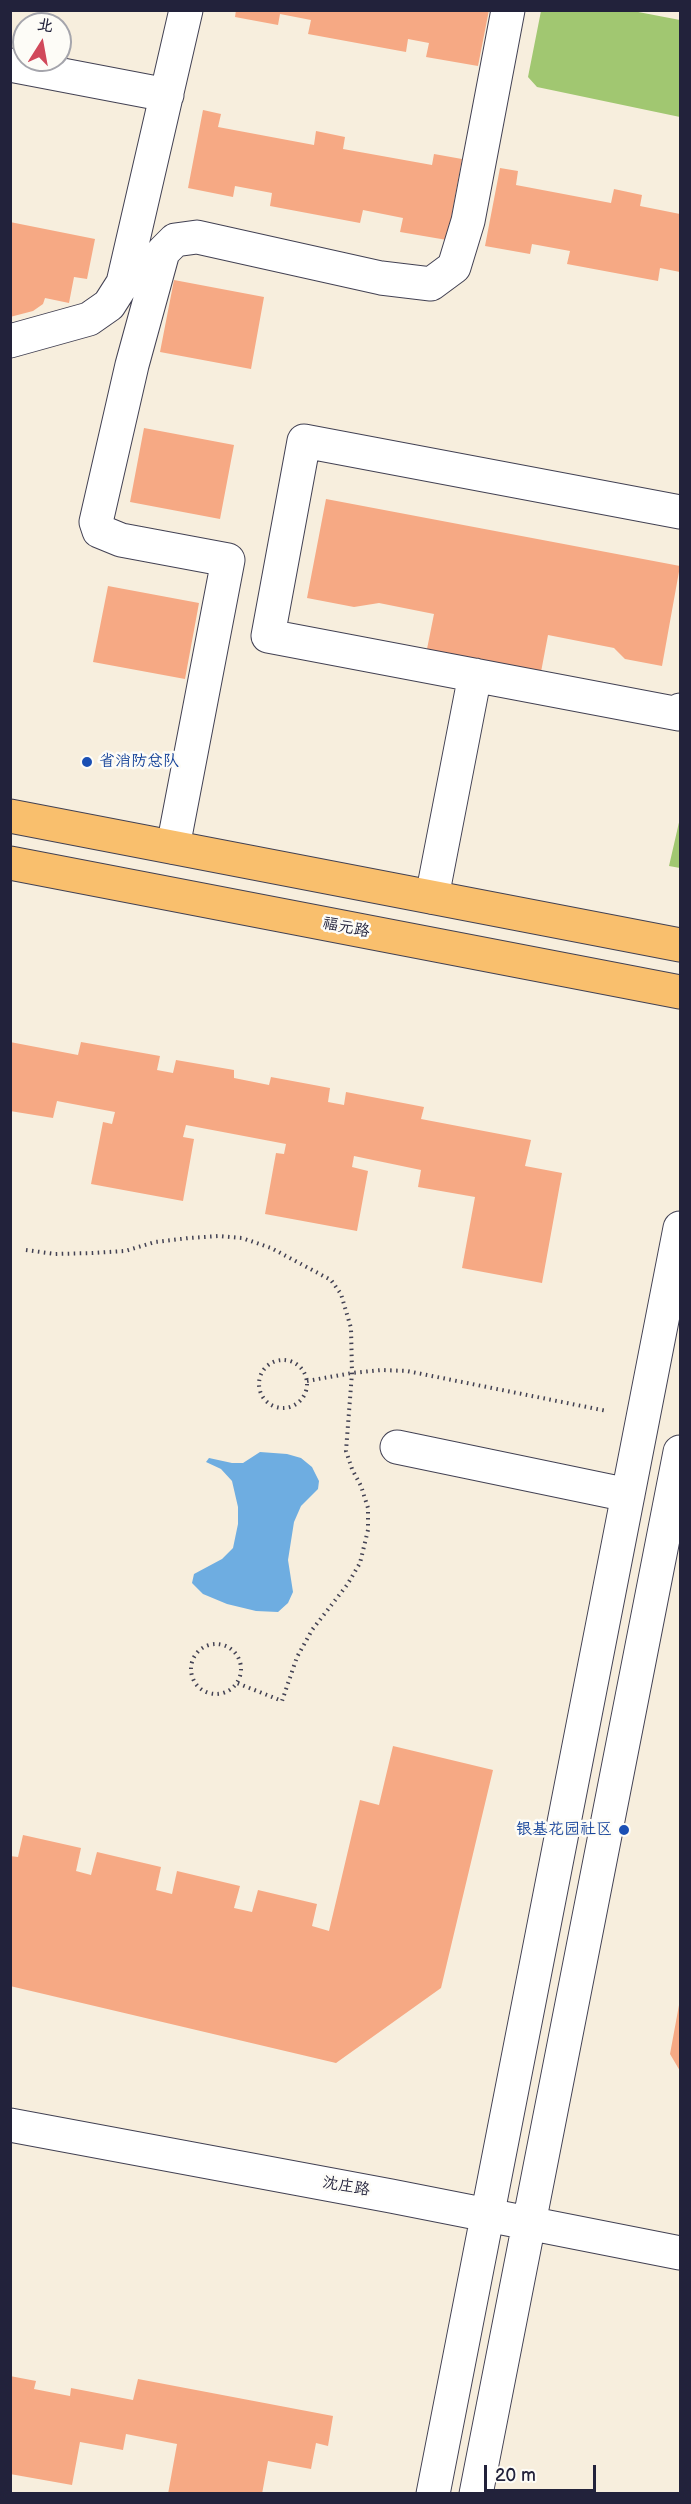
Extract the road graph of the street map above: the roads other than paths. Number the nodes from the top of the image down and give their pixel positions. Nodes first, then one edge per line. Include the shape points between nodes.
1 (186, 10) edge
2 (508, 10) edge
3 (10, 65) edge
4 (166, 95) junction
5 (10, 341) edge
6 (681, 512) edge
7 (475, 675) junction
8 (681, 710) edge
9 (10, 816) edge
10 (173, 847) junction
11 (10, 863) edge
12 (432, 897) junction
13 (681, 945) edge
14 (681, 992) edge
15 (681, 1228) edge
16 (397, 1447) dead end
17 (681, 1452) edge
18 (628, 1495) junction
19 (10, 2125) edge
20 (487, 2215) junction
21 (529, 2223) junction
22 (681, 2253) edge
23 (433, 2493) edge
24 (477, 2493) edge

1 - 4 street
2 - 10 street via 468,221 454,267 431,284 381,278 197,237 175,240 163,252 132,364 96,522 99,531 121,540 228,560
3 - 4 street
4 - 5 street via 123,283 110,305 89,319
6 - 7 street via 304,441 268,636
7 - 8 street via 680,714
7 - 12 street
9 - 10 main road
10 - 12 main road
11 - 14 main road, 福元路
12 - 13 main road
15 - 18 street
16 - 18 street
17 - 21 street
18 - 20 street
19 - 20 street, 沈庄路
20 - 21 street, 沈庄路
20 - 23 street
21 - 22 street, 沈庄路
21 - 24 street

